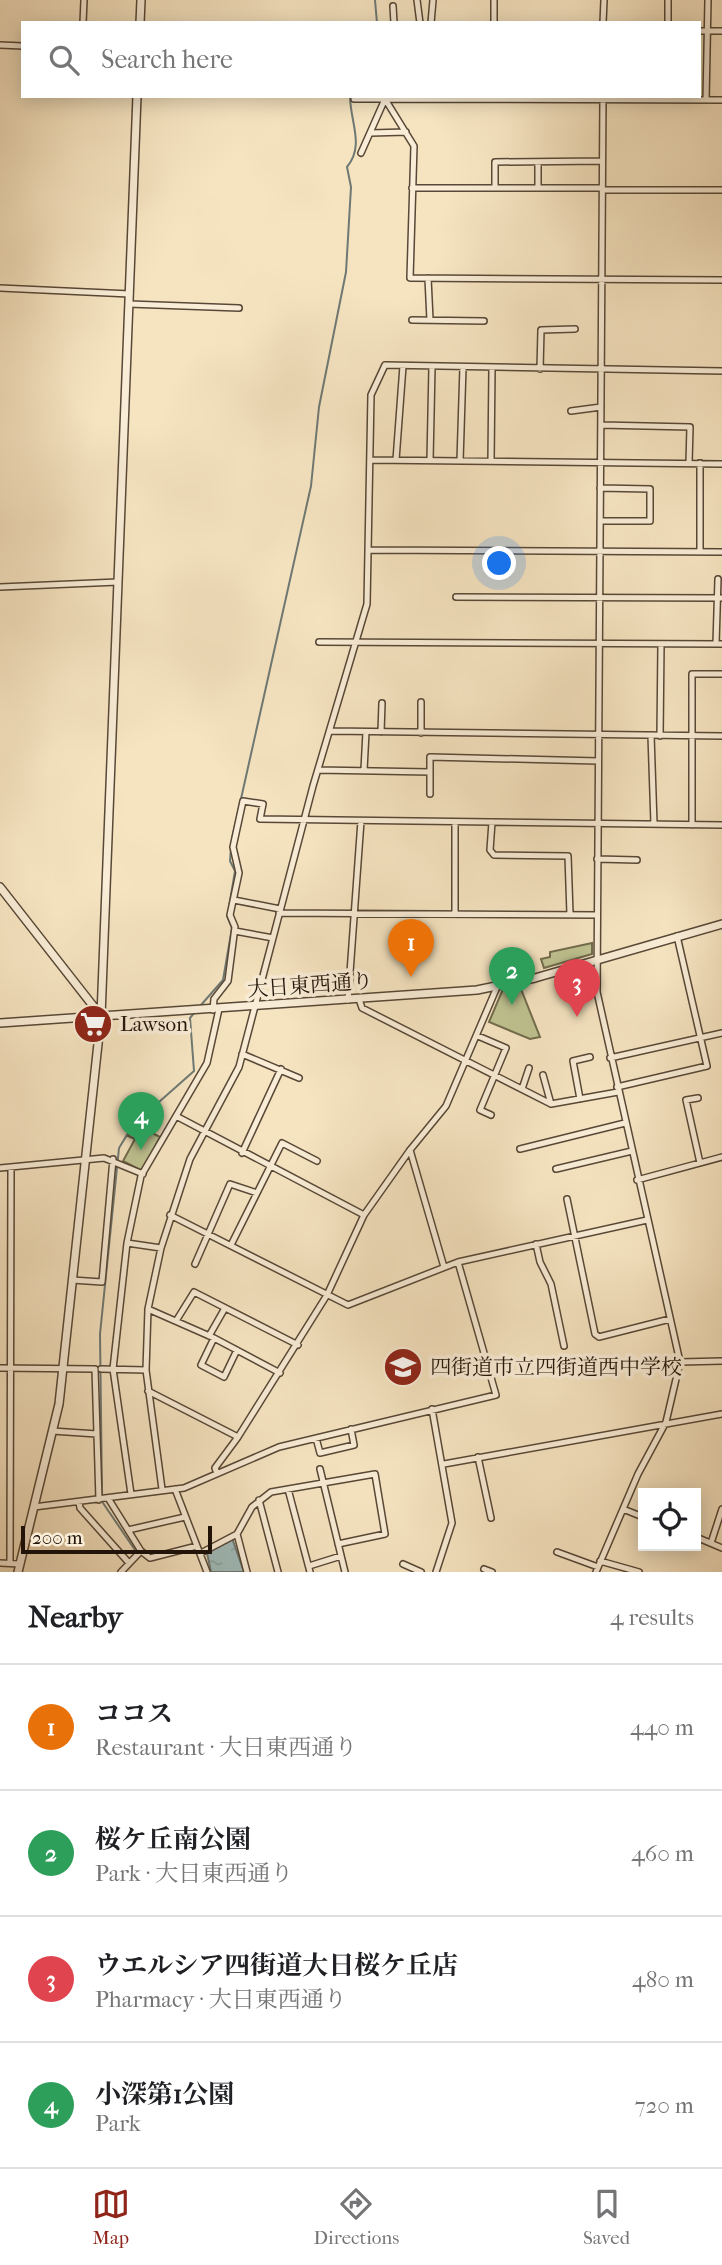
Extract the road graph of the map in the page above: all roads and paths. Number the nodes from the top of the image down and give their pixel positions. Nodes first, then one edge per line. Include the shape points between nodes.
1 (84, 0) edge
2 (141, 0) edge
3 (417, 0) edge
4 (433, 0) edge
5 (494, 0) edge
6 (604, 0) edge
7 (668, 0) edge
8 (708, 0) edge
9 (393, 6) dead end
10 (83, 21) edge
11 (140, 21) edge
12 (394, 21) edge
13 (420, 21) edge
14 (431, 21) edge
15 (494, 21) edge
16 (603, 21) edge
17 (668, 21) edge
18 (701, 31) edge
19 (707, 31) junction
20 (722, 31) edge
21 (0, 45) edge
22 (21, 46) edge
23 (137, 98) edge
24 (603, 98) edge
25 (354, 99) dead end
26 (385, 99) junction
27 (706, 100) junction
28 (722, 100) edge
29 (406, 132) junction
30 (371, 133) junction
31 (361, 153) dead end
32 (602, 161) junction
33 (538, 162) junction
34 (412, 188) junction
35 (495, 188) junction
36 (538, 188) junction
37 (602, 189) junction
38 (722, 190) edge
39 (428, 278) junction
40 (601, 279) junction
41 (722, 280) edge
42 (0, 288) edge
43 (130, 294) junction
44 (129, 304) junction
45 (239, 308) dead end
46 (412, 320) dead end
47 (430, 320) junction
48 (484, 321) dead end
49 (575, 329) dead end
50 (403, 366) junction
51 (432, 367) junction
52 (463, 367) junction
53 (492, 368) junction
54 (540, 369) junction
55 (601, 370) junction
56 (722, 371) edge
57 (601, 407) junction
58 (571, 411) dead end
59 (601, 425) junction
60 (371, 460) junction
61 (396, 460) junction
62 (430, 460) junction
63 (460, 461) junction
64 (492, 461) junction
65 (600, 462) junction
66 (690, 463) junction
67 (700, 463) junction
68 (722, 464) edge
69 (600, 488) junction
70 (600, 521) junction
71 (369, 550) junction
72 (600, 551) junction
73 (700, 552) junction
74 (722, 552) edge
75 (718, 579) dead end
76 (118, 582) junction
77 (0, 587) edge
78 (456, 597) dead end
79 (599, 597) junction
80 (720, 598) edge
81 (319, 642) dead end
82 (357, 642) junction
83 (599, 643) junction
84 (661, 644) junction
85 (719, 644) edge
86 (722, 674) edge
87 (421, 702) dead end
88 (382, 703) dead end
89 (330, 732) junction
90 (366, 732) junction
91 (381, 732) junction
92 (421, 733) junction
93 (598, 735) junction
94 (651, 736) junction
95 (660, 736) junction
96 (691, 736) junction
97 (722, 736) edge
98 (598, 761) junction
99 (318, 770) junction
100 (363, 770) junction
101 (430, 772) junction
102 (430, 794) dead end
103 (305, 820) junction
104 (361, 821) junction
105 (455, 822) junction
106 (492, 822) junction
107 (598, 824) junction
108 (653, 824) junction
109 (692, 825) junction
110 (722, 825) edge
111 (597, 859) junction
112 (637, 860) dead end
113 (0, 887) edge
114 (234, 900) junction
115 (280, 911) junction
116 (454, 913) junction
117 (354, 914) junction
118 (570, 914) junction
119 (597, 915) junction
120 (722, 924) edge
121 (235, 931) junction
122 (677, 936) junction
123 (273, 938) junction
124 (597, 961) junction
125 (498, 987) junction
126 (359, 999) junction
127 (348, 1000) junction
128 (255, 1007) junction
129 (216, 1009) junction
130 (102, 1016) junction
131 (0, 1023) edge
132 (722, 1033) edge
133 (478, 1036) junction
134 (701, 1037) junction
135 (242, 1054) junction
136 (590, 1057) dead end
137 (610, 1058) junction
138 (467, 1061) junction
139 (529, 1068) dead end
140 (281, 1069) junction
141 (495, 1075) junction
142 (543, 1075) dead end
143 (299, 1078) dead end
144 (522, 1088) junction
145 (618, 1089) junction
146 (698, 1098) dead end
147 (580, 1099) junction
148 (551, 1104) junction
149 (491, 1115) dead end
150 (176, 1116) junction
151 (625, 1123) junction
152 (203, 1133) junction
153 (520, 1149) dead end
154 (410, 1150) junction
155 (632, 1152) junction
156 (242, 1153) junction
157 (722, 1157) edge
158 (113, 1159) junction
159 (84, 1160) junction
160 (317, 1161) dead end
161 (700, 1163) junction
162 (11, 1167) junction
163 (270, 1167) junction
164 (0, 1168) edge
165 (556, 1169) dead end
166 (143, 1174) junction
167 (637, 1180) junction
168 (257, 1193) junction
169 (567, 1199) dead end
170 (364, 1214) junction
171 (170, 1215) junction
172 (647, 1220) junction
173 (208, 1234) junction
174 (574, 1235) junction
175 (127, 1243) junction
176 (536, 1244) junction
177 (231, 1245) junction
178 (161, 1248) junction
179 (458, 1262) junction
180 (195, 1264) dead end
181 (444, 1267) junction
182 (72, 1280) junction
183 (327, 1295) junction
184 (225, 1308) junction
185 (148, 1309) junction
186 (670, 1319) junction
187 (176, 1321) junction
188 (211, 1337) junction
189 (298, 1345) junction
190 (564, 1346) dead end
191 (237, 1350) junction
192 (722, 1361) edge
193 (680, 1362) junction
194 (0, 1368) edge
195 (10, 1368) junction
196 (63, 1369) junction
197 (101, 1369) dead end
198 (113, 1369) junction
199 (146, 1370) junction
200 (280, 1373) junction
201 (148, 1391) junction
202 (432, 1409) junction
203 (722, 1414) edge
204 (666, 1422) junction
205 (351, 1429) junction
206 (52, 1431) junction
207 (97, 1434) junction
208 (238, 1437) junction
209 (316, 1438) junction
210 (478, 1457) junction
211 (0, 1464) edge
212 (9, 1464) junction
213 (444, 1464) junction
214 (320, 1469) dead end
215 (217, 1473) junction
216 (323, 1483) junction
217 (162, 1489) junction
218 (175, 1489) junction
219 (288, 1489) junction
220 (131, 1494) junction
221 (108, 1498) junction
222 (99, 1500) junction
223 (259, 1500) junction
224 (79, 1502) junction
225 (34, 1507) junction
226 (623, 1509) junction
227 (722, 1509) edge
228 (638, 1515) edge
229 (185, 1517) junction
230 (491, 1518) dead end
231 (128, 1530) junction
232 (237, 1534) junction
233 (701, 1539) edge
234 (711, 1543) junction
235 (338, 1544) junction
236 (197, 1546) junction
237 (722, 1548) edge
238 (141, 1551) junction
239 (557, 1552) dead end
240 (201, 1553) junction
241 (341, 1556) junction
242 (0, 1563) edge
243 (10, 1563) junction
244 (129, 1563) junction
245 (403, 1564) dead end
246 (598, 1567) edge
247 (310, 1569) edge
248 (484, 1569) dead end
249 (20, 1570) edge
250 (121, 1572) edge
251 (207, 1572) edge
252 (247, 1572) edge
253 (278, 1572) edge
254 (345, 1572) edge
255 (421, 1572) edge
256 (436, 1572) edge
257 (492, 1572) edge
258 (639, 1572) edge

1 - 10 street
2 - 11 street
3 - 13 street
4 - 14 street
5 - 15 street
6 - 16 street
7 - 17 street
8 - 19 street
9 - 12 street
18 - 19 street
19 - 20 street
19 - 27 street
21 - 22 street
23 - 43 street
24 - 26 street
24 - 27 street
24 - 32 street
25 - 26 street
26 - 29 street
26 - 30 street
27 - 28 street
29 - 30 street
29 - 34 street via 414,146
30 - 31 street
32 - 33 street
32 - 37 street
33 - 35 street via 495,162
33 - 36 street
34 - 35 street
34 - 39 street via 410,278
35 - 36 street
36 - 37 street
37 - 38 street
37 - 40 street
39 - 40 street
39 - 47 street
40 - 41 street
40 - 55 street
42 - 43 street
43 - 44 street
44 - 45 street
44 - 76 street
46 - 47 street
47 - 48 street
49 - 54 street via 541,330
50 - 51 street
50 - 60 street via 385,365 371,395
50 - 61 street
51 - 52 street
51 - 62 street
52 - 53 street
52 - 63 street
53 - 54 street
53 - 64 street
54 - 55 street
55 - 56 street
55 - 57 street
57 - 58 street
57 - 59 street
59 - 65 street
59 - 66 street via 690,427
60 - 61 street
60 - 71 street
61 - 62 street
62 - 63 street
63 - 64 street
64 - 65 street
65 - 66 street
65 - 69 street
66 - 67 street
67 - 68 street
67 - 73 street
69 - 70 street
69 - 70 street via 650,489 650,521
70 - 72 street
71 - 72 street
71 - 82 street via 367,604
72 - 73 street
72 - 79 street
73 - 74 street
75 - 80 street
76 - 77 street
76 - 130 street
78 - 79 street
79 - 80 street
79 - 83 street
80 - 85 street
81 - 82 street
82 - 83 street
82 - 89 street
83 - 84 street
83 - 93 street
84 - 85 street
84 - 95 street
86 - 96 street via 692,674
87 - 92 street
88 - 91 street
89 - 90 street
89 - 99 street
90 - 91 street
90 - 100 street
91 - 92 street
92 - 93 street
93 - 94 street
93 - 98 street
94 - 95 street
94 - 108 street
95 - 96 street
96 - 97 street
96 - 109 street
98 - 101 street via 430,757
98 - 107 street
99 - 100 street
99 - 103 street
100 - 101 street
101 - 102 street
103 - 104 street
103 - 114 street via 260,819 263,804 243,800 233,847 239,868
103 - 115 street
104 - 105 street
104 - 117 street
105 - 106 street
105 - 116 street
106 - 107 street
106 - 118 street via 490,850 494,855 568,856
107 - 108 street
107 - 111 street
108 - 109 street
109 - 110 street
111 - 112 street
111 - 119 street
113 - 130 street
114 - 115 street
114 - 121 street via 230,915
115 - 117 street
115 - 123 street
116 - 117 street
116 - 118 street
117 - 127 street
118 - 119 street
119 - 124 street
120 - 122 street, 大日東西通り
121 - 123 street
121 - 129 street via 228,981 214,999
122 - 124 street, 大日東西通り
122 - 134 street
123 - 128 street
124 - 125 street, 大日東西通り
124 - 137 street via 597,995
125 - 126 street, 大日東西通り
125 - 133 street
126 - 127 street, 大日東西通り
126 - 138 street via 362,1008
127 - 128 street, 大日東西通り
128 - 129 street, 大日東西通り
128 - 135 street
129 - 130 street, 大日東西通り
129 - 150 street via 207,1063
130 - 131 street, 大日東西通り
130 - 159 street
132 - 134 street
133 - 138 street
133 - 141 street via 506,1048
134 - 137 street
134 - 145 street via 707,1066
135 - 140 street
135 - 152 street via 239,1068
136 - 147 street via 573,1061
137 - 145 street
138 - 141 street
138 - 154 street via 446,1106
139 - 144 street
140 - 143 street
140 - 156 street
141 - 144 street
141 - 149 street via 480,1110
142 - 148 street
144 - 148 street
145 - 147 street
145 - 151 street
146 - 161 street via 686,1100
147 - 148 street
150 - 152 street
150 - 166 street
151 - 153 street
151 - 155 street
152 - 156 street
152 - 171 street
154 - 170 street
154 - 181 street
155 - 165 street
155 - 167 street
156 - 163 street
157 - 161 street
158 - 159 street
158 - 166 street
158 - 182 street via 102,1282
159 - 162 street
159 - 182 street
160 - 163 street via 282,1143
161 - 167 street
162 - 164 street
162 - 195 street
163 - 168 street
163 - 170 street
166 - 175 street
167 - 172 street
168 - 173 street via 230,1184
168 - 177 street
169 - 174 street
170 - 183 street
171 - 173 street
171 - 178 street
172 - 174 street
172 - 186 street
173 - 177 street
173 - 180 street
174 - 176 street
174 - 186 street via 595,1334
175 - 178 street
175 - 198 street
176 - 179 street
176 - 190 street via 551,1284
177 - 183 street
178 - 185 street
179 - 181 street
179 - 202 street via 496,1395
181 - 183 street via 348,1305
182 - 196 street
183 - 189 street
184 - 187 street via 194,1292
184 - 188 street
184 - 189 street
185 - 187 street
185 - 199 street
186 - 193 street
187 - 188 street
188 - 191 street
188 - 191 street via 201,1365 224,1377
189 - 200 street
191 - 200 street
192 - 193 street
193 - 204 street
194 - 195 street
195 - 196 street
195 - 212 street
196 - 206 street
196 - 207 street via 95,1369
197 - 198 street
198 - 199 street
198 - 220 street
199 - 201 street
200 - 208 street
201 - 208 street
201 - 217 street
202 - 205 street
202 - 213 street
203 - 204 street
204 - 210 street
204 - 226 street
205 - 209 street
205 - 209 street via 354,1445 320,1453
206 - 207 street
206 - 225 street
207 - 222 street
208 - 215 street via 215,1468
209 - 215 street via 279,1447
210 - 213 street
210 - 230 street
211 - 212 street
212 - 243 street
213 - 256 street via 452,1523
214 - 216 street
215 - 218 street
216 - 219 street
216 - 235 street
216 - 235 street via 375,1474 385,1534
217 - 218 street
217 - 220 street
218 - 229 street
219 - 223 street
219 - 247 street
220 - 221 street
221 - 222 street
221 - 231 street
222 - 224 street
223 - 232 street
223 - 253 street
224 - 225 street
224 - 244 street
225 - 249 street
226 - 228 street
226 - 246 street
227 - 234 street
229 - 231 street
229 - 236 street
231 - 238 street
232 - 240 street
232 - 252 street
233 - 234 street
234 - 237 street
235 - 241 street
236 - 238 street via 150,1558
236 - 240 street
238 - 244 street
239 - 246 street
240 - 251 street
241 - 247 street
241 - 254 street
242 - 243 street
243 - 249 street
244 - 250 street
245 - 255 street
246 - 258 street
248 - 257 street

